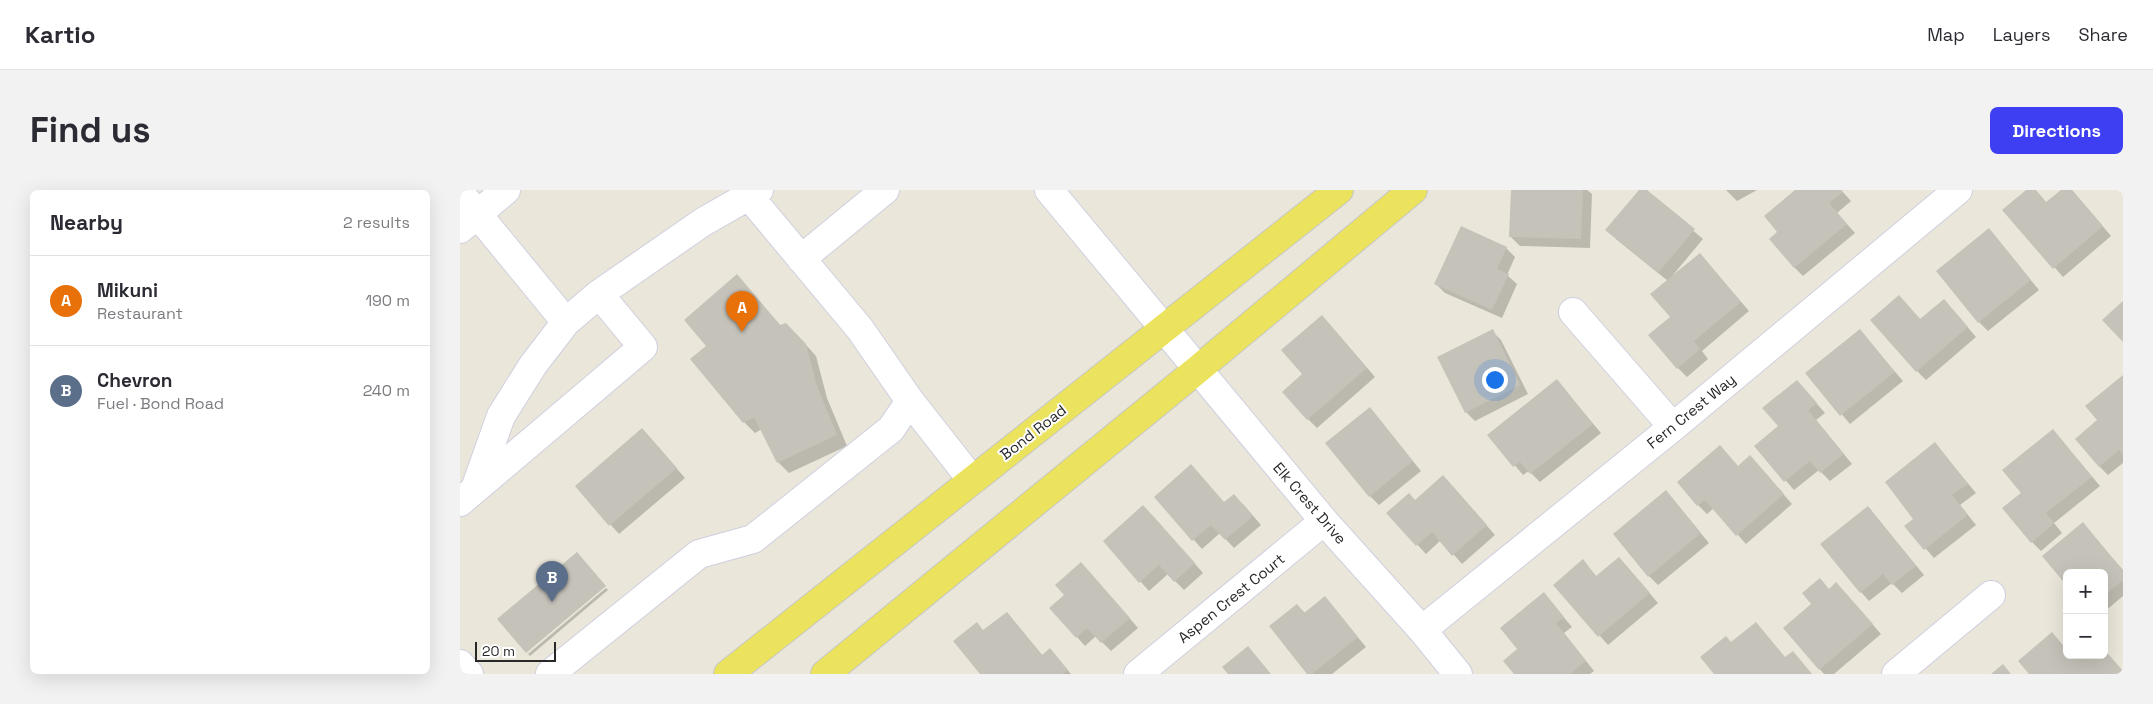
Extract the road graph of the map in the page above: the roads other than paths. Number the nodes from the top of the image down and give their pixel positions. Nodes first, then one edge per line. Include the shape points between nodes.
1 (506, 190) edge
2 (884, 190) edge
3 (1050, 190) edge
4 (1338, 190) edge
5 (1413, 190) edge
6 (750, 192) edge
7 (460, 193) edge
8 (1942, 195) edge
9 (469, 222) edge
10 (801, 259) junction
11 (599, 294) junction
12 (1573, 312) dead end
13 (566, 322) junction
14 (1166, 328) junction
15 (1197, 370) junction
16 (910, 401) junction
17 (1673, 427) junction
18 (972, 480) junction
19 (468, 496) edge
20 (1324, 521) junction
21 (1991, 595) dead end
22 (1422, 630) junction
23 (460, 664) edge
24 (469, 674) edge
25 (550, 674) edge
26 (728, 674) edge
27 (825, 674) edge
28 (1138, 674) edge
29 (1458, 674) edge
30 (1896, 674) edge

1 - 9 street
2 - 10 street
3 - 14 street, Elk Crest Drive
4 - 14 main road, Bond Road
5 - 15 main road
6 - 10 street
6 - 11 street
7 - 9 street
8 - 17 street, Fern Crest Way
9 - 13 street
10 - 16 street via 860,329
11 - 13 street
11 - 19 street via 643,347
12 - 17 street
13 - 19 street via 533,365 501,416
14 - 15 street, Elk Crest Drive
14 - 18 main road, Bond Road
15 - 20 street, Elk Crest Drive
15 - 27 main road
16 - 18 street
16 - 25 street via 891,428 753,539 699,554
17 - 22 street, Fern Crest Way
18 - 26 main road, Bond Road
20 - 22 street, Elk Crest Drive
20 - 28 street, Aspen Crest Court
21 - 30 street
22 - 29 street, Elk Crest Drive
23 - 24 street

